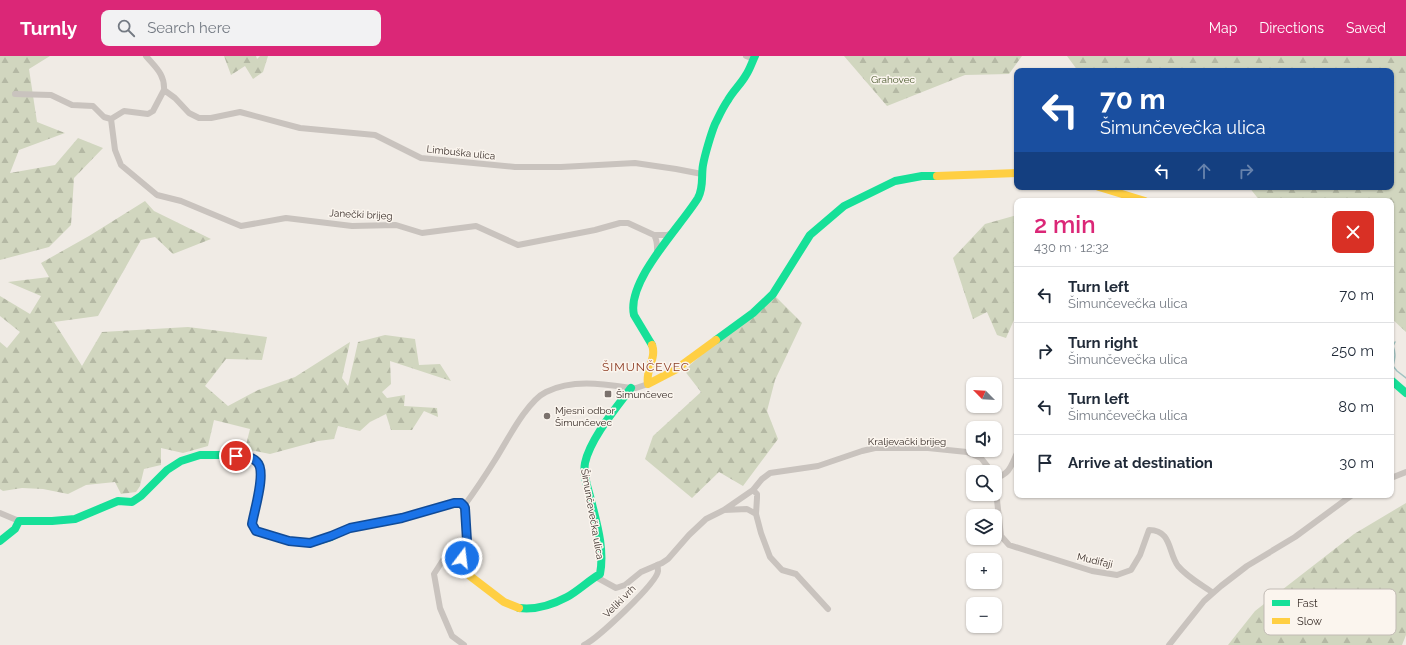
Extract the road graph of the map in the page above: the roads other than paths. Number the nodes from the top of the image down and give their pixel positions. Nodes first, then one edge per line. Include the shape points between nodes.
1 (146, 56) edge
2 (746, 56) edge
3 (755, 57) edge
4 (164, 90) junction
5 (15, 94) dead end
6 (111, 119) junction
7 (1014, 173) edge
8 (702, 174) junction
9 (1109, 190) edge
10 (1135, 198) edge
11 (673, 233) junction
12 (654, 235) junction
13 (656, 254) junction
14 (1394, 383) edge
15 (648, 384) junction
16 (631, 388) junction
17 (1406, 393) edge
18 (1014, 459) edge
19 (986, 465) edge
20 (1406, 472) edge
21 (1002, 476) edge
22 (1394, 477) edge
23 (753, 490) junction
24 (1348, 498) edge
25 (997, 501) edge
26 (464, 506) junction
27 (724, 510) junction
28 (0, 513) edge
29 (756, 514) junction
30 (19, 521) junction
31 (0, 542) edge
32 (462, 558) junction
33 (657, 565) junction
34 (596, 577) junction
35 (1213, 593) junction
36 (828, 610) dead end
37 (464, 645) edge
38 (584, 645) edge
39 (1169, 645) edge

1 - 4 street via 158,68
2 - 3 street
3 - 8 street via 715,125
4 - 6 street via 153,111 148,114 124,111
4 - 8 street, Limbuška ulica via 189,113 199,118 240,112 300,128 375,135 421,158 515,167 635,163
5 - 6 street via 51,95 72,105 93,106 104,117
6 - 12 street, Janečki brijeg via 115,150 121,165 157,195 181,200 242,226 286,218 352,226 396,226 422,233 476,226 518,245 620,223 628,223
7 - 15 street via 922,176 895,181 844,206 810,235 773,294 753,313 675,370
8 - 11 street via 702,190
9 - 10 street
11 - 12 street
11 - 13 street
12 - 13 street via 658,245
13 - 15 street via 635,297 633,309 636,320 653,348 647,376
14 - 17 street
15 - 16 street
16 - 26 street via 588,383 560,387 540,395 517,424
16 - 34 street, Šimunčevečka ulica via 594,443 584,464 586,484 601,548 603,567
18 - 21 street via 1008,472
19 - 23 street, Kraljevački brijeg via 981,458 967,452 928,448 875,448 818,466 770,473
20 - 22 street
23 - 27 street, Kraljevački brijeg
23 - 29 street via 757,494
24 - 35 street via 1295,537 1247,566
25 - 35 street, Mudifaji via 1001,536 1009,544 1092,571 1117,575 1131,570 1140,555 1149,530 1154,530 1162,534 1169,543 1178,566
26 - 30 street via 461,503 454,503 402,518 350,528 310,543 289,541 256,531 252,524 261,483 260,466 257,461 249,457 200,455 181,461 167,470 132,502 118,501 75,519
26 - 32 street via 467,541
27 - 29 street, Kraljevački brijeg via 747,510
27 - 33 street, Kraljevački brijeg via 706,519 674,554
28 - 30 street
29 - 36 street via 770,557 782,570 796,574
30 - 31 street via 15,529
32 - 34 street via 470,576 504,602 527,609 542,607 567,597
32 - 37 street via 444,560 434,574 440,608 452,636
33 - 34 street, Kraljevački brijeg via 616,588
33 - 38 street, Veliki vrh via 658,572 655,578 635,602
35 - 39 street

